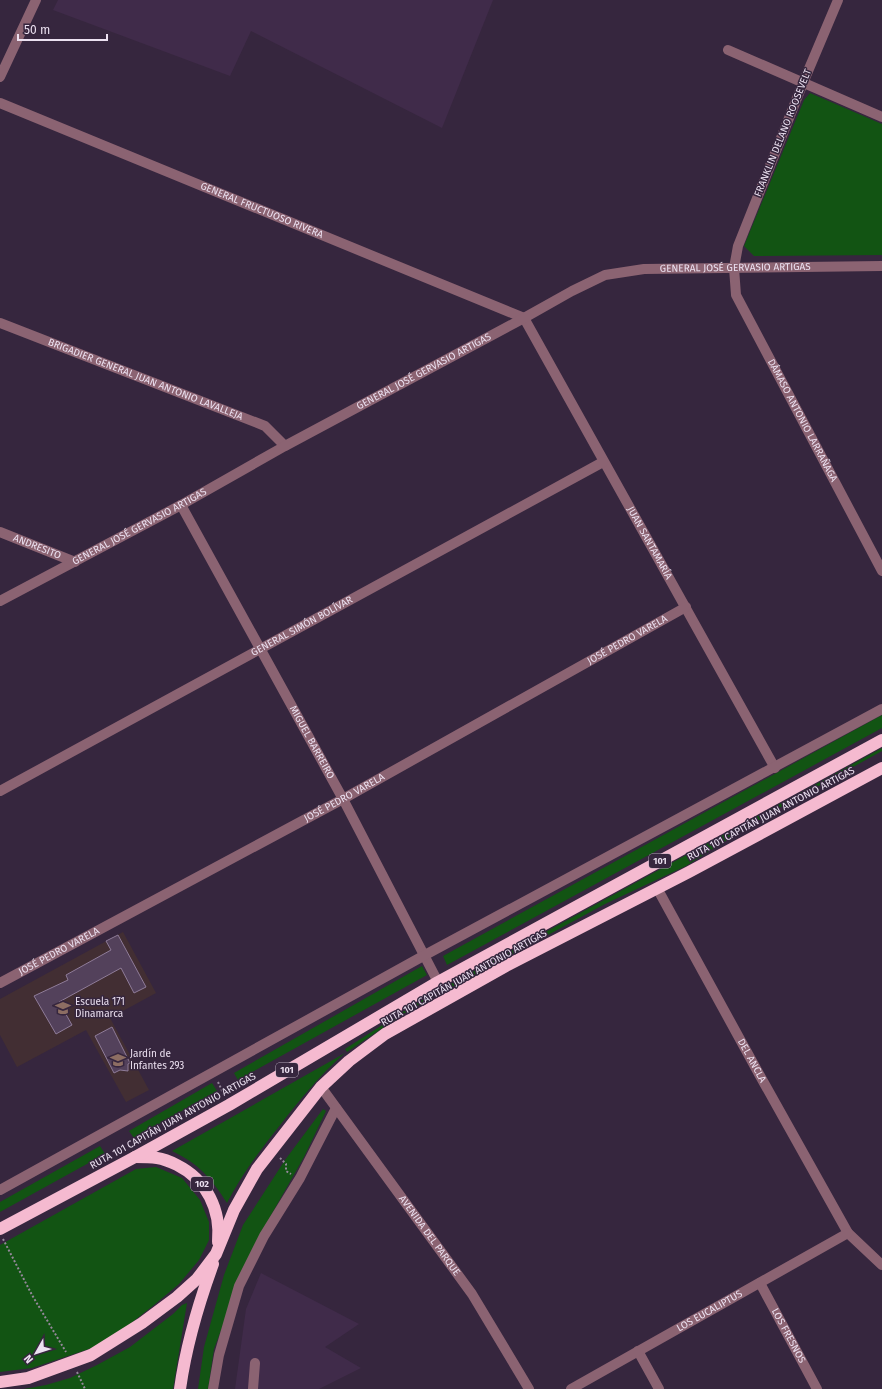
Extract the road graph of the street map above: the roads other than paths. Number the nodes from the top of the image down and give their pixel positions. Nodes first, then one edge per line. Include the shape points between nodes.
1 (36, 0) edge
2 (838, 0) edge
3 (728, 50) dead end
4 (0, 78) edge
5 (803, 83) junction
6 (0, 103) edge
7 (882, 117) edge
8 (882, 266) edge
9 (734, 268) junction
10 (524, 318) junction
11 (0, 323) edge
12 (285, 446) junction
13 (604, 462) junction
14 (181, 505) junction
15 (0, 532) edge
16 (75, 562) junction
17 (882, 571) edge
18 (0, 601) edge
19 (686, 607) junction
20 (260, 649) junction
21 (882, 709) edge
22 (882, 740) edge
23 (775, 768) junction
24 (882, 768) edge
25 (0, 791) edge
26 (343, 799) junction
27 (657, 888) junction
28 (425, 955) junction
29 (438, 982) junction
30 (0, 983) edge
31 (321, 1087) junction
32 (336, 1108) junction
33 (135, 1157) junction
34 (0, 1190) edge
35 (0, 1229) edge
36 (848, 1233) junction
37 (216, 1254) junction
38 (882, 1265) edge
39 (760, 1283) junction
40 (638, 1351) junction
41 (255, 1363) dead end
42 (0, 1382) edge
43 (180, 1389) edge
44 (214, 1389) edge
45 (253, 1389) edge
46 (529, 1389) edge
47 (571, 1389) edge
48 (659, 1389) edge
49 (817, 1389) edge

1 - 4 street
2 - 5 street, FRANKLIN DELANO ROOSEVELT
3 - 5 street
5 - 7 street
5 - 9 street, FRANKLIN DELANO ROOSEVELT via 738,246
6 - 10 street, GENERAL FRUCTUOSO RIVERA
8 - 9 street, GENERAL JOSÉ GERVASIO ARTIGAS
9 - 10 street, GENERAL JOSÉ GERVASIO ARTIGAS via 644,269 605,275 572,290
9 - 17 street, DÁMASO ANTONIO LARRAÑAGA via 736,295
10 - 12 street, GENERAL JOSÉ GERVASIO ARTIGAS
10 - 13 street, JUAN SANTAMARÍA
11 - 12 street, BRIGADIER GENERAL JUAN ANTONIO LAVALLEJA via 265,426
12 - 14 street, GENERAL JOSÉ GERVASIO ARTIGAS
13 - 19 street, JUAN SANTAMARÍA
13 - 20 street, GENERAL SIMÓN BOLÍVAR
14 - 16 street, GENERAL JOSÉ GERVASIO ARTIGAS
14 - 20 street, MIGUEL BARREIRO
15 - 16 street, ANDRESITO
16 - 18 street, GENERAL JOSÉ GERVASIO ARTIGAS
19 - 23 street, JUAN SANTAMARÍA
19 - 26 street, JOSÉ PEDRO VARELA
20 - 25 street, GENERAL SIMÓN BOLÍVAR
20 - 26 street, MIGUEL BARREIRO
21 - 23 street
22 - 29 highway, RUTA 101 CAPITÁN JUAN ANTONIO ARTIGAS / 101
23 - 28 street
24 - 27 highway, RUTA 101 CAPITÁN JUAN ANTONIO ARTIGAS / 101
26 - 28 street, MIGUEL BARREIRO
26 - 30 street, JOSÉ PEDRO VARELA
27 - 31 highway, RUTA 101 CAPITÁN JUAN ANTONIO ARTIGAS / 101 via 466,988 385,1034 348,1061
27 - 36 street, DEL ANCLA
28 - 29 street, MIGUEL BARREIRO
28 - 34 street
29 - 33 highway, RUTA 101 CAPITÁN JUAN ANTONIO ARTIGAS / 101
31 - 32 street, AVENIDA DEL PARQUE
31 - 37 highway, RUTA 101 CAPITÁN JUAN ANTONIO ARTIGAS / 101 via 257,1169 234,1210
32 - 44 street via 239,1286 219,1355
32 - 46 street, AVENIDA DEL PARQUE via 472,1294
33 - 35 highway, RUTA 101 CAPITÁN JUAN ANTONIO ARTIGAS / 101
33 - 37 highway, 102 via 169,1161 188,1170 201,1182 217,1216 219,1233
36 - 38 street, DEL ANCLA
36 - 39 street, LOS EUCALIPTUS
37 - 42 highway, RUTA 101 CAPITÁN JUAN ANTONIO ARTIGAS / 101 via 177,1297 114,1342 72,1363 28,1378
37 - 43 highway, 102 via 190,1338
39 - 40 street, LOS EUCALIPTUS
39 - 49 street, LOS FRESNOS
40 - 47 street, LOS EUCALIPTUS
40 - 48 street
41 - 45 street

